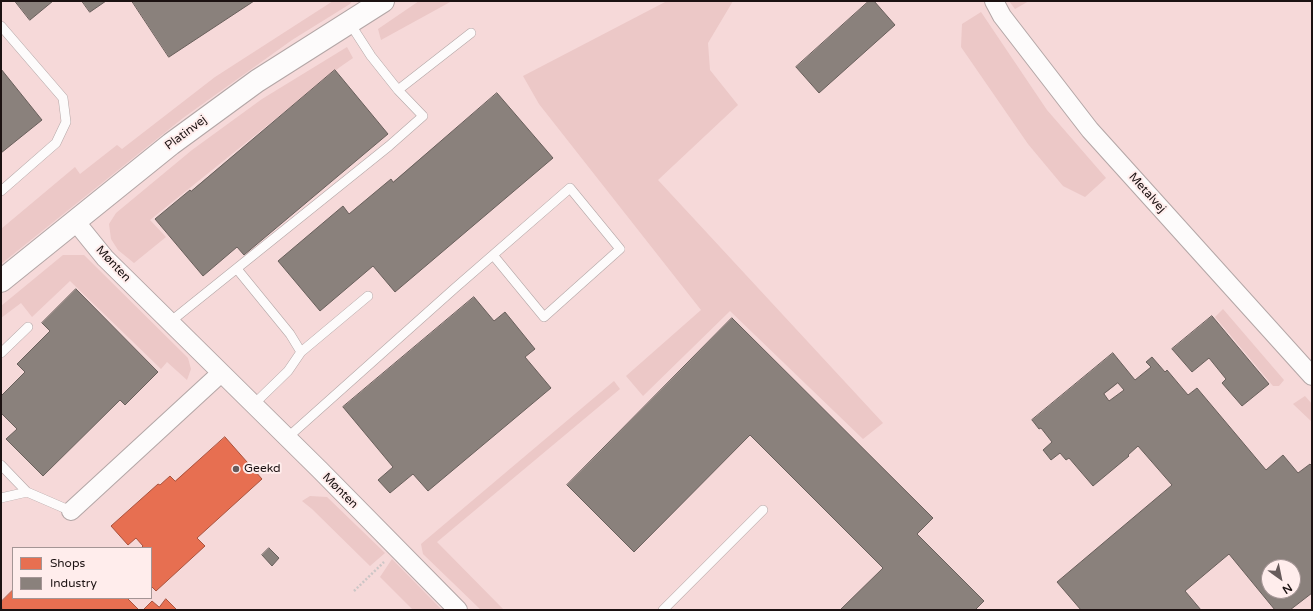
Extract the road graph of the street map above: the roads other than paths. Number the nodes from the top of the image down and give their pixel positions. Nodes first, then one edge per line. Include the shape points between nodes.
1 (382, 1) edge
2 (994, 1) edge
3 (349, 22) junction
4 (1, 26) edge
5 (471, 33) dead end
6 (398, 90) junction
7 (1, 191) edge
8 (75, 221) junction
9 (493, 255) junction
10 (237, 269) junction
11 (1, 281) edge
12 (368, 296) dead end
13 (170, 322) junction
14 (28, 327) dead end
15 (301, 352) junction
16 (1, 353) edge
17 (221, 373) junction
18 (1312, 376) edge
19 (253, 405) junction
20 (287, 438) junction
21 (1, 465) edge
22 (27, 492) junction
23 (1, 498) edge
24 (764, 510) dead end
25 (71, 511) joint
26 (458, 610) edge
27 (663, 610) edge

1 - 3 street, Platinvej
2 - 18 street, Metalvej via 1002,16 1090,130
3 - 6 lane via 371,56
3 - 8 street, Platinvej via 257,81 171,144
4 - 7 lane via 63,98 66,122 56,143
5 - 6 lane
6 - 10 lane via 423,116
8 - 11 street, Platinvej
8 - 13 street, Mønten via 105,258
9 - 9 lane via 570,188 620,249 544,317
9 - 20 lane
10 - 13 lane
10 - 15 lane via 290,334
12 - 15 lane
13 - 17 street, Mønten
14 - 16 lane
15 - 19 lane via 288,371
17 - 19 street, Mønten
17 - 25 street
19 - 20 street, Mønten
20 - 26 street, Mønten
21 - 22 lane
22 - 23 lane
22 - 25 lane
24 - 27 lane

